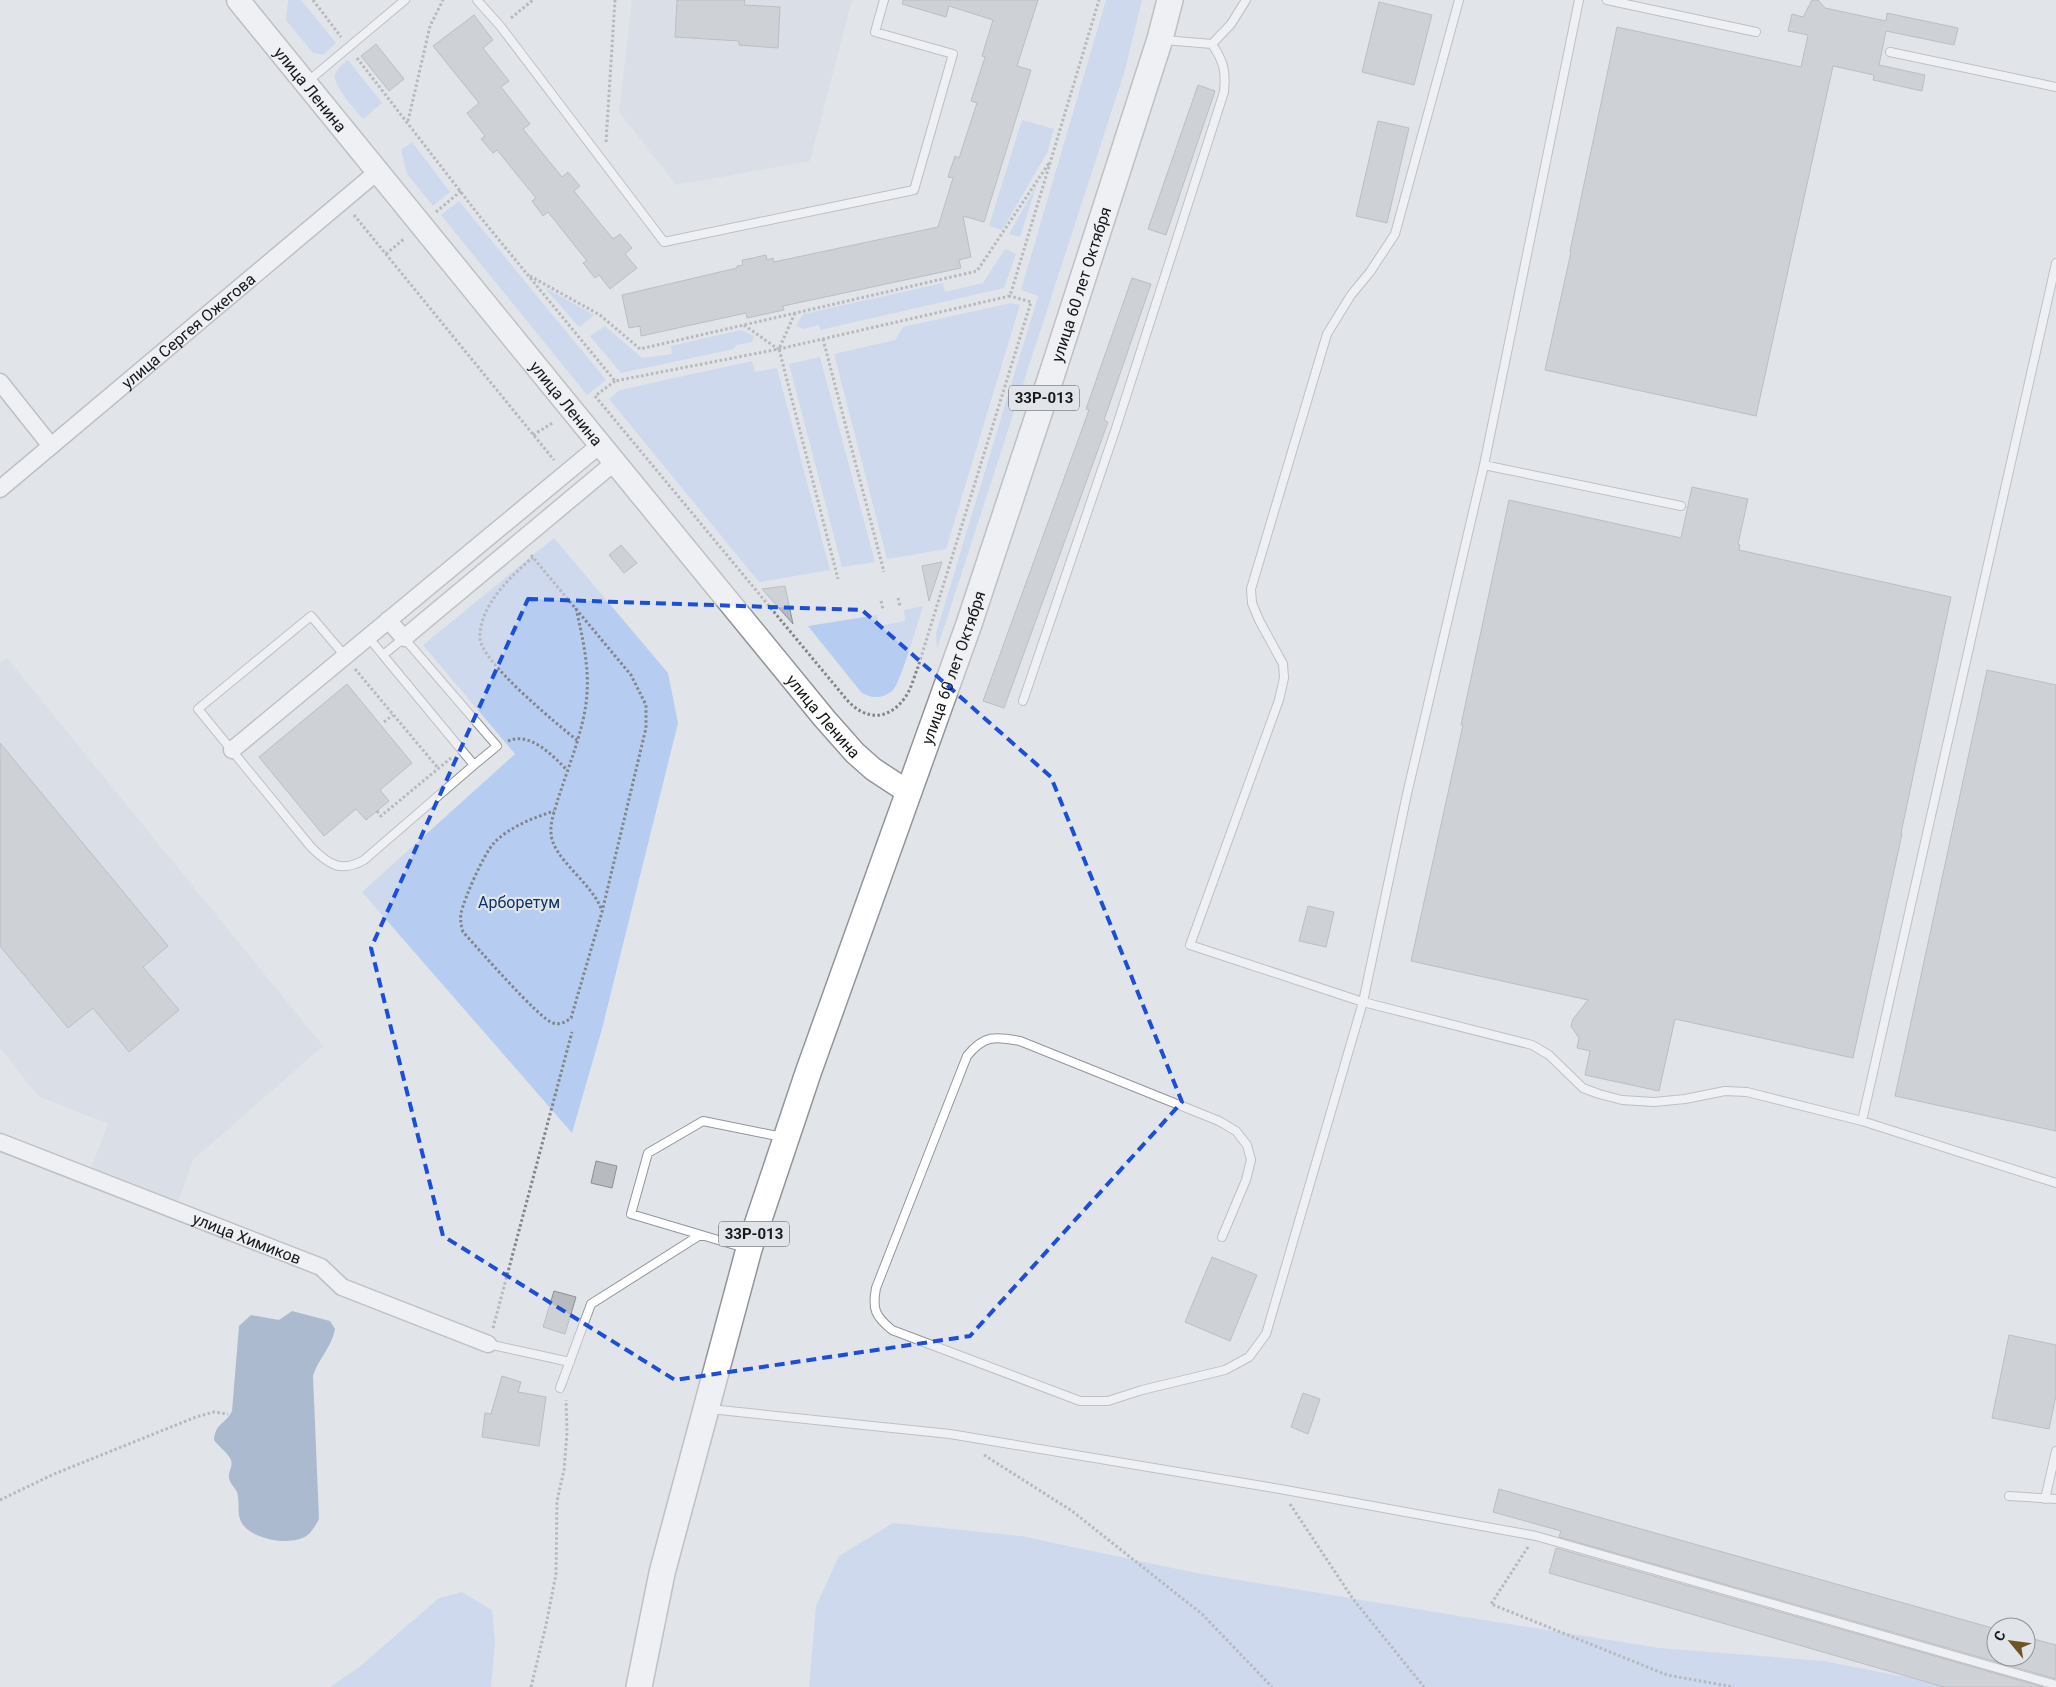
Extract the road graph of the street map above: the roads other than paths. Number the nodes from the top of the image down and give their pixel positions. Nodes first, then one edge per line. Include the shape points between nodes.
1 (238, 0) edge
2 (477, 0) edge
3 (884, 0) edge
4 (1170, 0) edge
5 (1246, 0) edge
6 (1459, 0) edge
7 (1580, 0) edge
8 (1607, 0) edge
9 (401, 1) edge
10 (1756, 32) dead end
11 (1160, 39) junction
12 (1212, 44) junction
13 (1890, 52) dead end
14 (305, 83) junction
15 (2056, 87) edge
16 (377, 172) junction
17 (2056, 263) edge
18 (0, 382) edge
19 (601, 444) junction
20 (51, 446) junction
21 (616, 462) junction
22 (1484, 466) junction
23 (0, 489) edge
24 (1681, 506) dead end
25 (388, 620) junction
26 (368, 637) junction
27 (404, 638) junction
28 (383, 655) junction
29 (351, 660) junction
30 (1023, 701) dead end
31 (232, 750) junction
32 (474, 765) junction
33 (908, 792) junction
34 (1363, 1002) junction
35 (1862, 1121) junction
36 (785, 1138) junction
37 (0, 1142) edge
38 (2056, 1182) edge
39 (700, 1235) junction
40 (1222, 1237) dead end
41 (749, 1249) junction
42 (488, 1344) joint
43 (570, 1362) junction
44 (560, 1388) road end
45 (706, 1408) junction
46 (2056, 1451) edge
47 (2009, 1496) dead end
48 (2045, 1498) junction
49 (2056, 1499) edge
50 (2056, 1685) edge
51 (639, 1687) edge

1 - 14 main road, улица Ленина
2 - 3 lane via 664,242 914,190 953,54 875,32
4 - 11 main road, улица 60 лет Октября / 33Р-013
5 - 12 lane
6 - 34 lane via 1395,234 1327,334 1251,589 1252,603 1283,664 1284,678 1279,700 1190,945
7 - 22 lane
8 - 10 lane
9 - 14 lane
11 - 12 lane
11 - 33 main road, улица 60 лет Октября / 33Р-013 via 975,606
12 - 30 lane via 1226,72 1224,92 1116,428
13 - 15 lane
14 - 16 main road, улица Ленина
16 - 19 main road, улица Ленина
16 - 20 street, улица Сергея Ожегова
17 - 35 lane
18 - 20 street
19 - 21 main road, улица Ленина
19 - 25 street
20 - 23 street, улица Сергея Ожегова
21 - 27 street
21 - 33 main road, улица Ленина via 855,754
22 - 24 lane
22 - 34 lane via 1407,794
25 - 26 street
25 - 27 street
26 - 28 lane
26 - 29 street
27 - 28 lane
27 - 32 lane via 497,746
28 - 32 lane
29 - 31 street
29 - 31 lane via 311,616 198,709
31 - 32 lane via 311,847 326,861 344,867 364,860
33 - 36 main road, 33Р-013
34 - 35 lane via 1532,1045 1549,1055 1583,1088 1614,1098 1654,1102 1725,1091 1747,1092
34 - 40 lane via 1266,1334 1249,1358 1225,1370 1108,1401 1080,1401 892,1330 879,1320 873,1304 876,1288 967,1056 987,1038 1020,1041 1219,1121 1236,1131 1247,1145 1251,1160
35 - 38 lane
36 - 39 lane via 703,1121 648,1154 631,1214
36 - 41 main road, 33Р-013
37 - 42 street, улица Химиков via 321,1266 342,1287
39 - 41 lane
39 - 43 lane via 591,1304
41 - 45 main road, 33Р-013
42 - 43 lane
43 - 44 lane
45 - 50 lane via 950,1434 1536,1536
45 - 51 main road, 33Р-013 via 662,1573
46 - 48 lane
47 - 48 lane
48 - 49 lane

